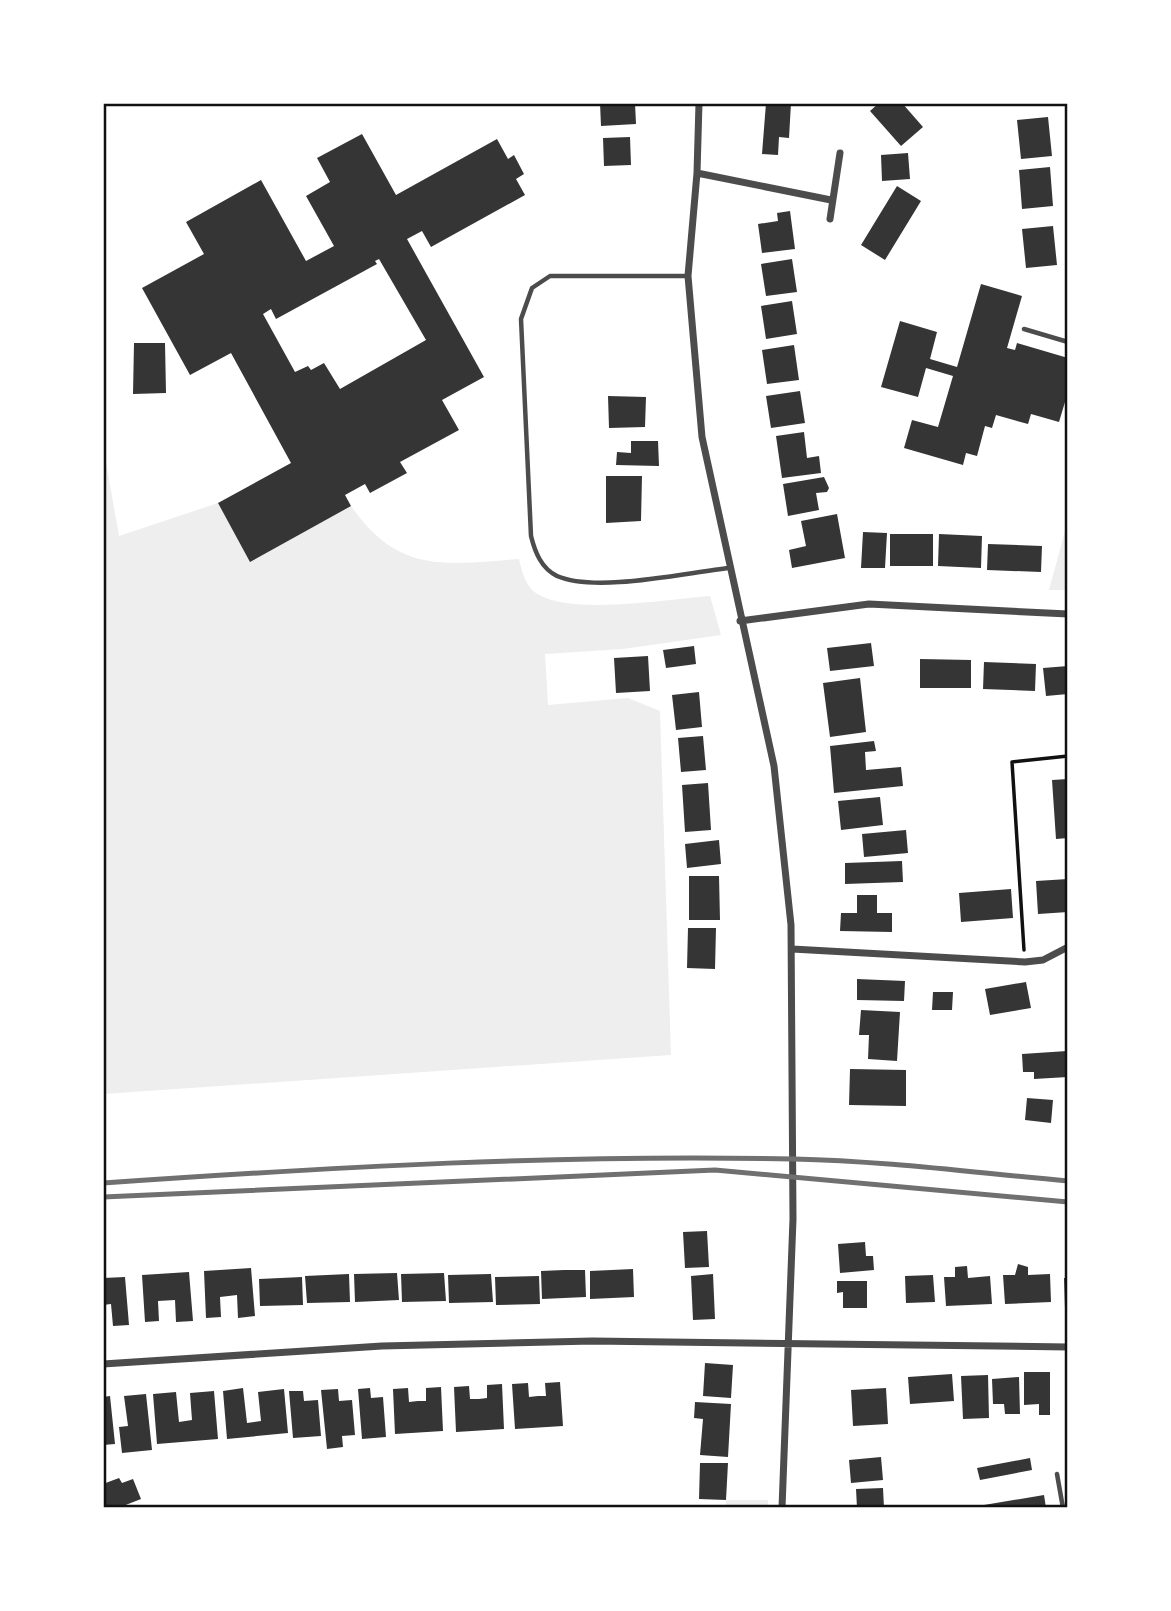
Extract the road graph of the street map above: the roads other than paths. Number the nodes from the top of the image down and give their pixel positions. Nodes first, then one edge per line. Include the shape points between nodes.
1 (699, 103) edge
2 (840, 153) dead end
3 (697, 173) junction
4 (831, 200) junction
5 (830, 219) dead end
6 (688, 276) junction
7 (1024, 329) dead end
8 (1068, 342) edge
9 (729, 568) junction
10 (1068, 614) edge
11 (740, 621) junction
12 (1068, 947) edge
13 (792, 949) junction
14 (787, 1345) junction
15 (1068, 1347) edge
16 (103, 1364) edge
17 (1057, 1474) dead end
18 (782, 1508) edge
19 (1063, 1508) edge

1 - 3 street
2 - 4 street
3 - 4 street
3 - 6 street
4 - 5 street
6 - 9 street via 702,437
6 - 9 lane via 550,276 532,288 521,319 531,536 539,560 555,575 589,584
7 - 8 lane
9 - 11 street
10 - 11 street via 869,604
11 - 13 street via 774,766
12 - 13 street via 1043,960 1025,962
13 - 14 street via 793,1219
14 - 15 street
14 - 16 street via 592,1341 382,1346
14 - 18 street
17 - 19 lane

